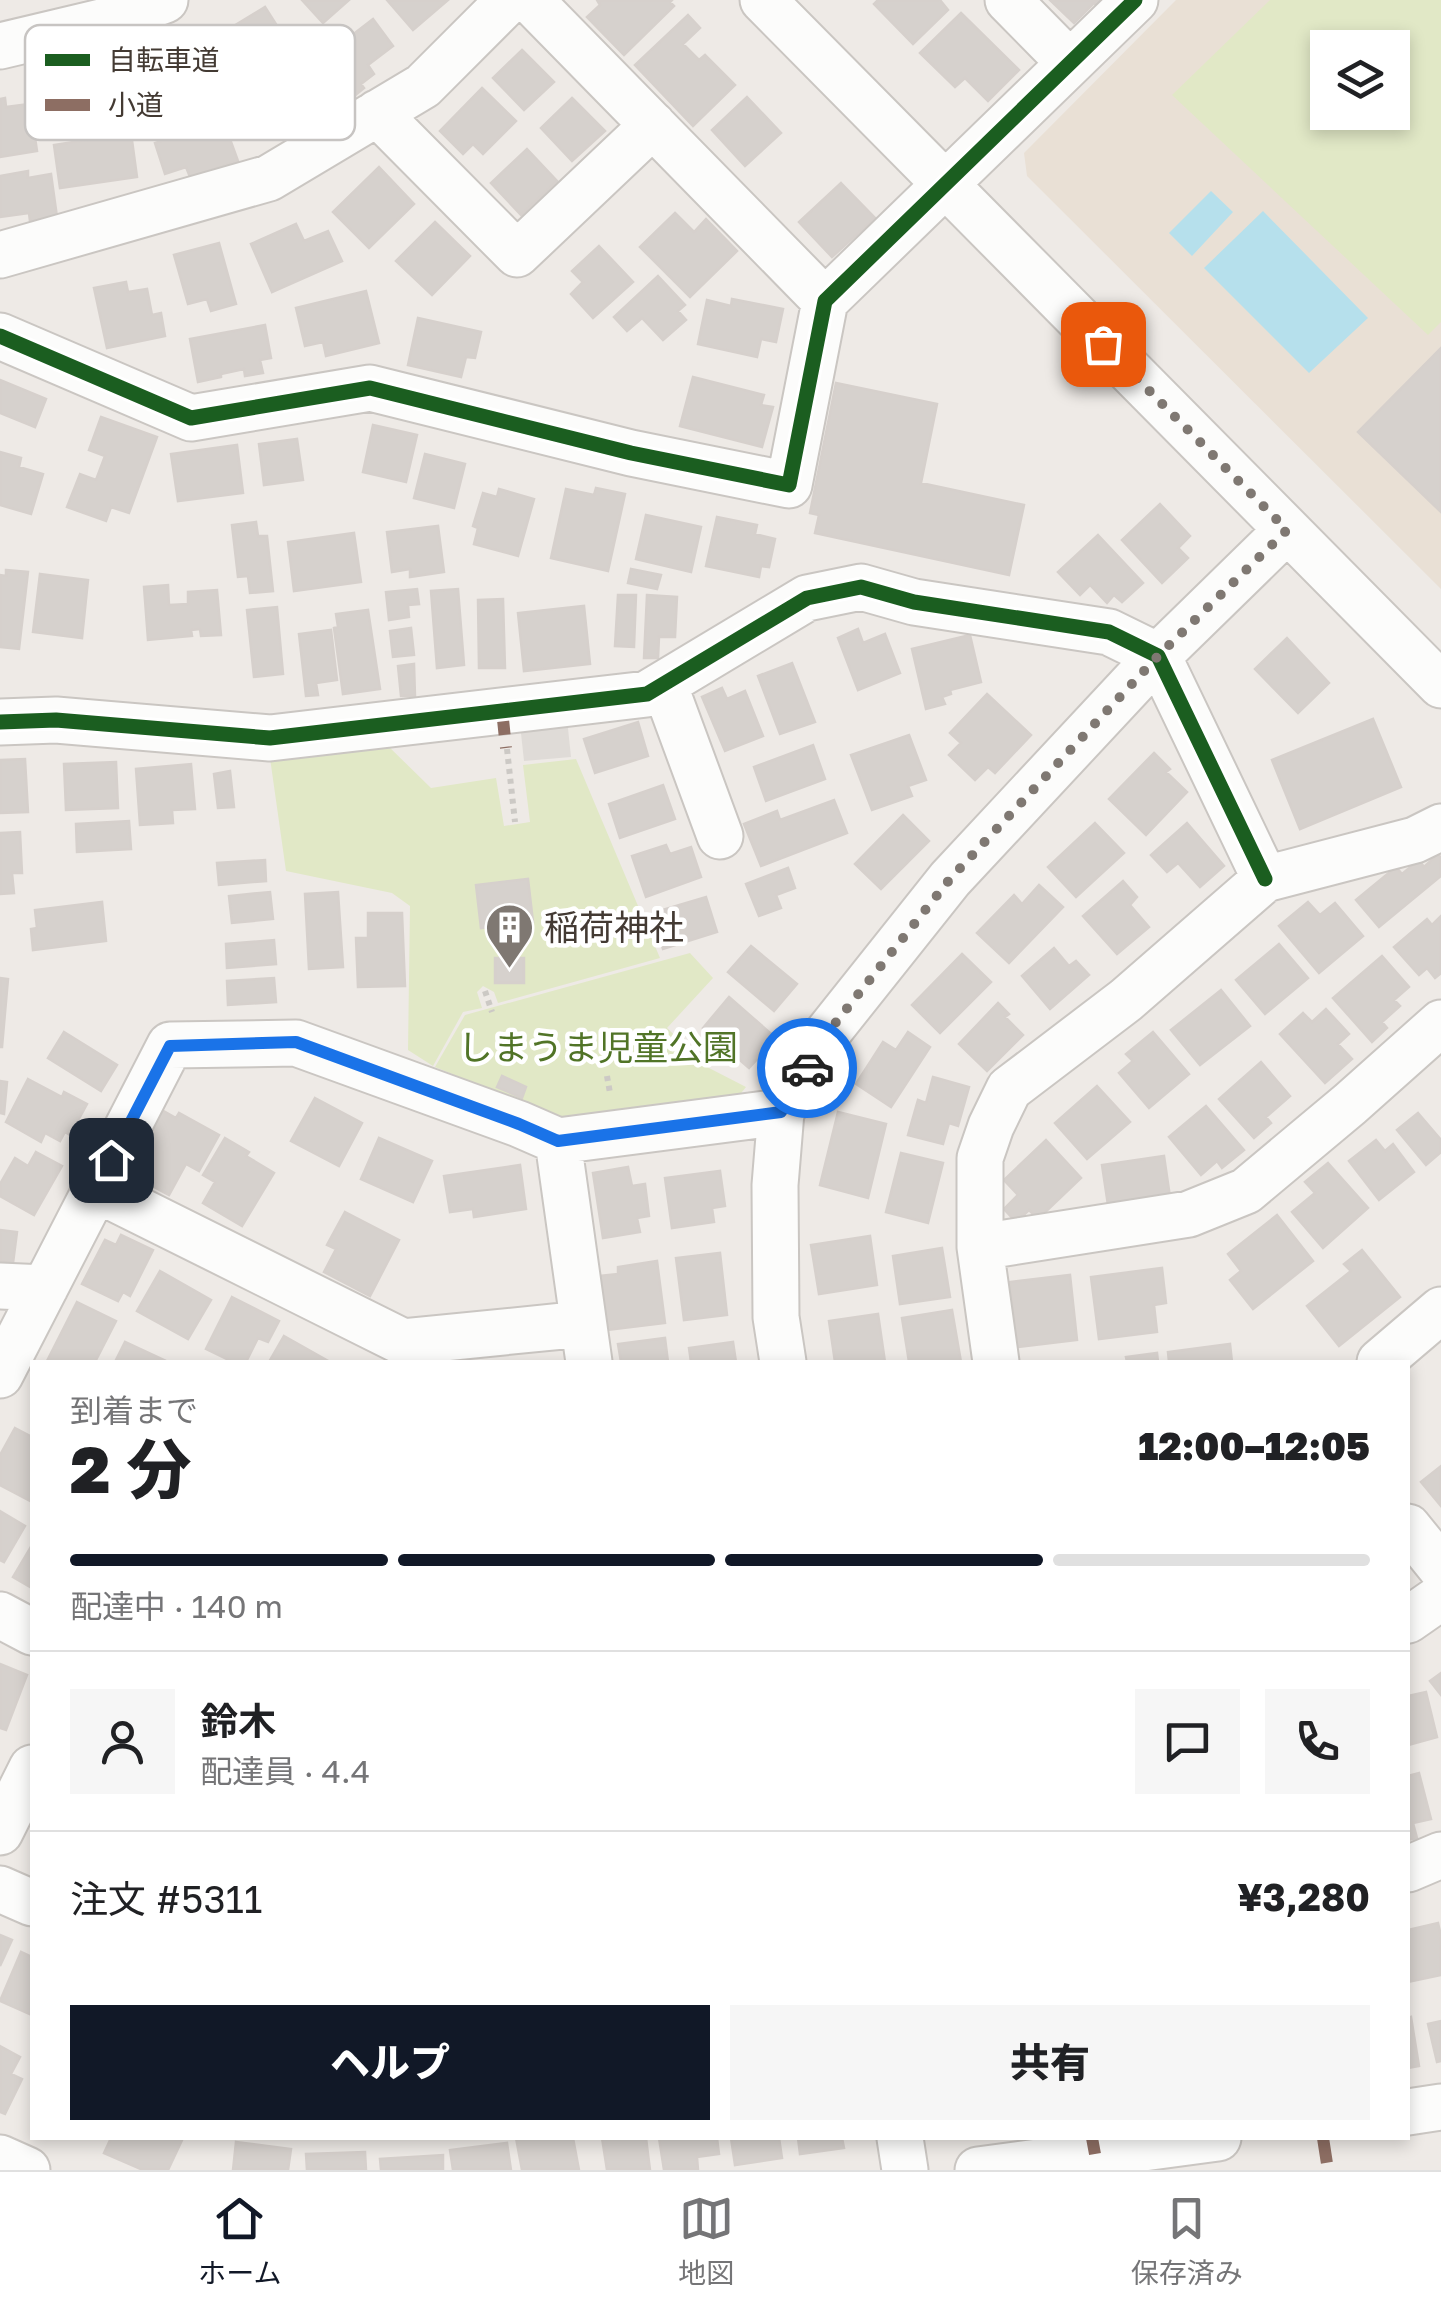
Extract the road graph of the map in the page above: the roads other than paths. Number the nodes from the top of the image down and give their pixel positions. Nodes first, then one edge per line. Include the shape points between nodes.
1 (165, 0) edge
2 (509, 0) edge
3 (530, 0) edge
4 (763, 0) edge
5 (1008, 0) edge
6 (1136, 0) edge
7 (116, 9) edge
8 (66, 25) edge
9 (25, 38) edge
10 (0, 46) edge
11 (1070, 63) junction
12 (377, 114) junction
13 (653, 125) junction
14 (355, 127) edge
15 (333, 140) edge
16 (945, 184) junction
17 (0, 255) edge
18 (825, 301) junction
19 (0, 336) edge
20 (1287, 530) junction
21 (1158, 656) junction
22 (664, 684) junction
23 (1441, 686) edge
24 (0, 722) edge
25 (1441, 827) edge
26 (720, 836) dead end
27 (1265, 880) junction
28 (1441, 1023) edge
29 (781, 1112) junction
30 (558, 1141) junction
31 (96, 1189) junction
32 (980, 1247) junction
33 (0, 1286) edge
34 (45, 1288) junction
35 (1441, 1310) edge
36 (586, 1343) edge
37 (783, 1360) edge
38 (996, 1360) edge
39 (1382, 1360) edge
40 (0, 1375) edge
41 (0, 1384) edge
42 (30, 1399) edge
43 (1410, 1529) edge
44 (1441, 1568) edge
45 (1441, 1596) edge
46 (0, 1615) edge
47 (1410, 1619) edge
48 (30, 1631) edge
49 (30, 1772) edge
50 (0, 1832) edge
51 (1441, 1854) edge
52 (1410, 1869) edge
53 (0, 1889) edge
54 (30, 1902) edge
55 (1441, 2107) edge
56 (1410, 2112) edge
57 (900, 2140) edge
58 (1203, 2140) edge
59 (0, 2158) edge
60 (27, 2170) edge
61 (905, 2170) edge
62 (978, 2170) edge

1 - 7 street
2 - 12 street via 423,86
3 - 13 street
4 - 16 street
5 - 11 street
6 - 11 street
7 - 8 street
9 - 10 street
11 - 16 street
12 - 13 street via 517,254
12 - 14 street
13 - 18 street
15 - 17 street via 269,178
16 - 18 street
16 - 20 street
18 - 19 street via 788,484 370,388 191,418
20 - 21 street
20 - 23 street
21 - 22 street via 1110,632 914,602 861,587 807,598
21 - 27 street
21 - 29 street via 950,879 825,1036
22 - 24 street via 647,694 270,738 56,720
22 - 26 street
25 - 27 street
27 - 32 street via 1126,1000 1008,1089 980,1158
28 - 32 street via 1246,1192 1188,1214
29 - 30 street
29 - 37 street via 775,1185
30 - 31 street via 296,1042 170,1046
30 - 36 street
31 - 34 street
31 - 36 street via 403,1342
32 - 38 street
33 - 34 street
34 - 40 street
35 - 39 street
41 - 42 street
43 - 44 street
45 - 47 street
46 - 48 street
49 - 50 street
51 - 52 street
53 - 54 street
55 - 56 street
57 - 61 street
58 - 62 street
59 - 60 street

